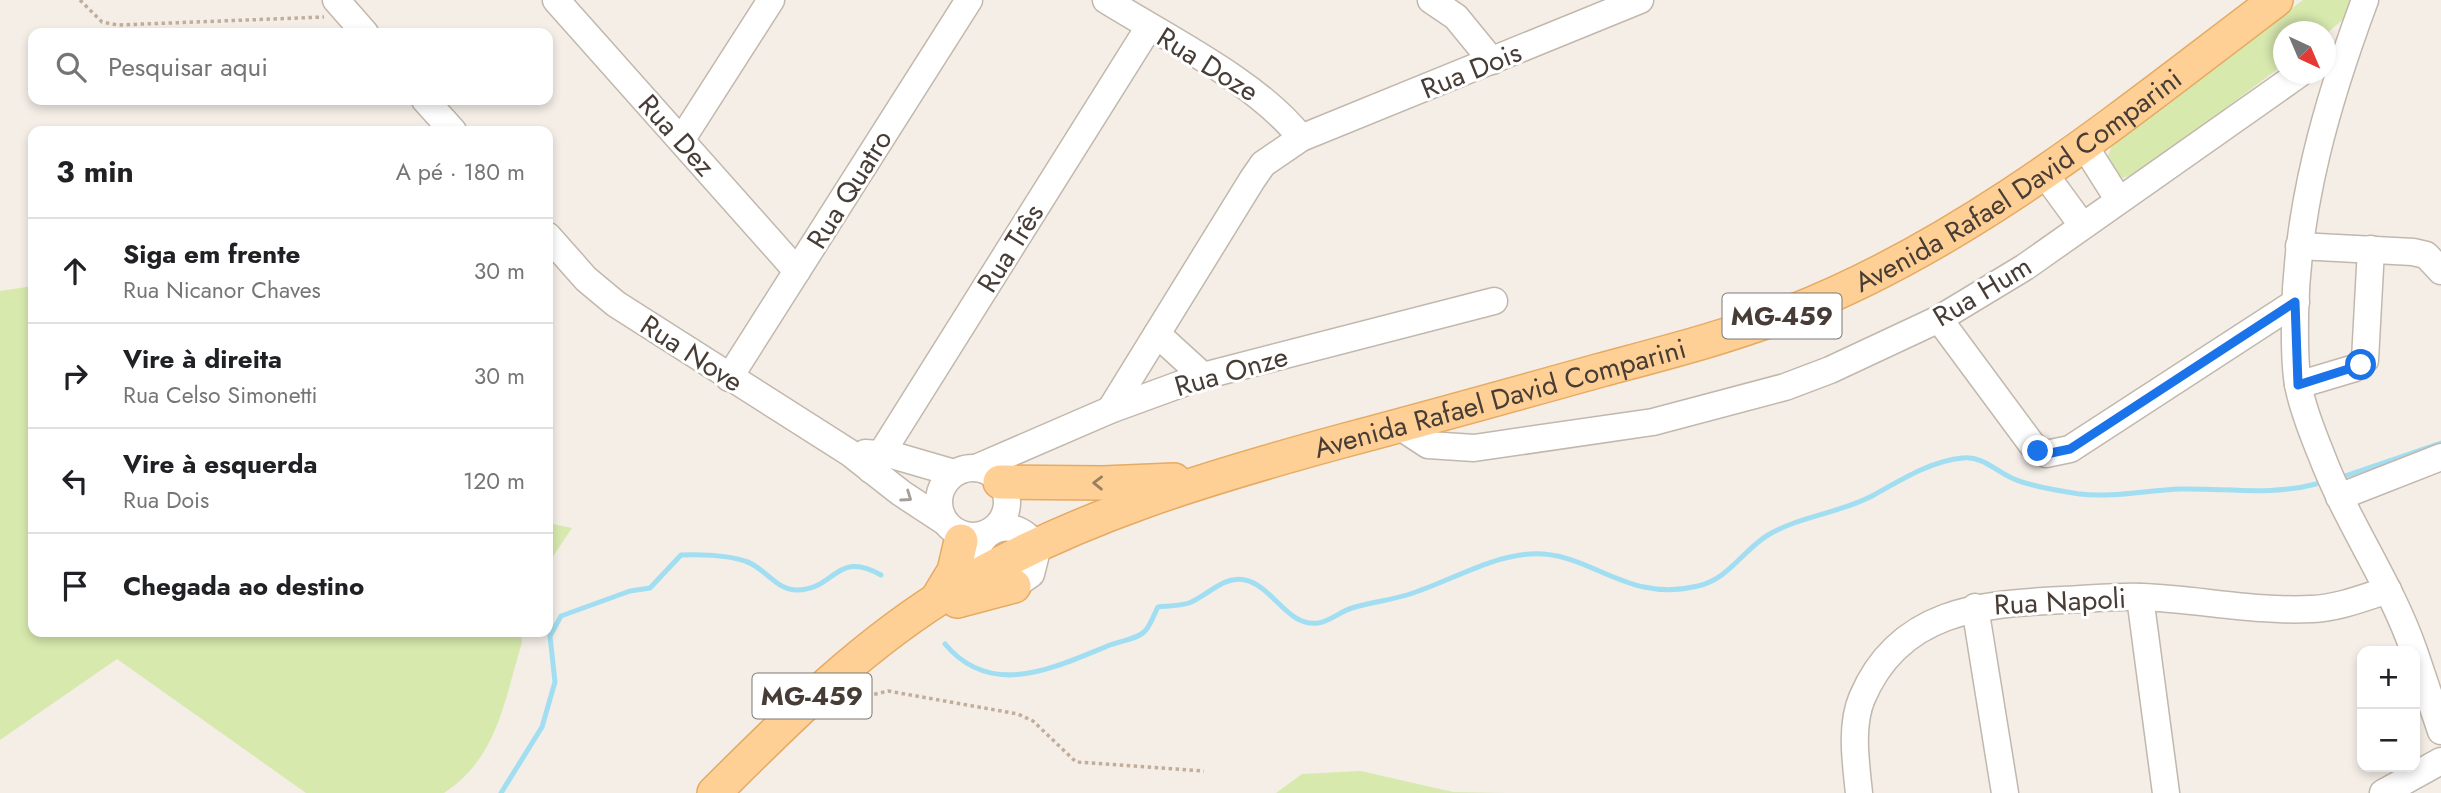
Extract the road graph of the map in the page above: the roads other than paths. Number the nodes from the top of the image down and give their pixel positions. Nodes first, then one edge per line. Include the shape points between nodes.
1 (771, 0) edge
2 (969, 0) edge
3 (1106, 0) edge
4 (1431, 0) edge
5 (1640, 0) edge
6 (2276, 0) edge
7 (2365, 0) edge
8 (564, 3) edge
9 (1594, 9) edge
10 (2247, 14) edge
11 (1149, 27) junction
12 (2336, 54) edge
13 (1492, 61) junction
14 (2285, 84) edge
15 (2329, 84) edge
16 (430, 105) edge
17 (448, 126) edge
18 (1301, 138) junction
19 (682, 139) junction
20 (2084, 145) junction
21 (2045, 173) junction
22 (2118, 199) junction
23 (2082, 225) junction
24 (553, 242) edge
25 (2299, 246) junction
26 (2371, 249) junction
27 (797, 271) junction
28 (2441, 271) edge
29 (1494, 301) dead end
30 (2295, 302) junction
31 (1939, 319) junction
32 (1157, 334) junction
33 (1203, 376) junction
34 (729, 378) junction
35 (2298, 385) junction
36 (1110, 410) junction
37 (1399, 426) junction
38 (2441, 457) edge
39 (876, 461) junction
40 (1215, 476) junction
41 (984, 482) junction
42 (2339, 496) junction
43 (1088, 522) junction
44 (1025, 538) junction
45 (968, 543) junction
46 (1020, 583) junction
47 (2388, 590) junction
48 (2140, 597) junction
49 (929, 605) junction
50 (1975, 607) junction
51 (2411, 646) edge
52 (2420, 670) edge
53 (2441, 731) edge
54 (2441, 761) edge
55 (714, 793) edge
56 (1859, 793) edge
57 (2005, 793) edge
58 (2166, 793) edge
59 (2382, 793) edge

1 - 19 street
2 - 27 street, Rua Quatro
3 - 11 street, Rua Doze
4 - 13 street via 1456,17
5 - 9 street, Rua Dois
6 - 10 main road, Avenida Rafael David Comparini / MG-459
7 - 12 street
8 - 19 street, Rua Dez
9 - 13 street, Rua Dois
10 - 20 main road, Avenida Rafael David Comparini / MG-459
11 - 18 street, Rua Doze via 1261,96
11 - 39 street, Rua Três
13 - 18 street, Rua Dois
14 - 22 street, Rua Hum
15 - 25 street
16 - 17 street
18 - 32 street, Rua Dois via 1263,164
19 - 27 street, Rua Dez
20 - 21 main road, Avenida Rafael David Comparini / MG-459
20 - 22 street
21 - 23 street
21 - 37 main road, Avenida Rafael David Comparini / MG-459 via 1951,234 1873,276 1789,313 1696,345
22 - 23 street, Rua Hum
23 - 31 street, Rua Hum via 2025,267
24 - 34 street, Rua Nove via 597,290
25 - 26 street
25 - 30 street
26 - 28 street via 2426,255
26 - 35 street via 2365,360 2355,368
27 - 34 street, Rua Quatro
29 - 33 street, Rua Onze
30 - 31 street via 2070,449 2046,454 2033,446
30 - 35 street
31 - 37 street, Rua Hum via 1785,387 1625,427 1474,448 1428,445
32 - 33 street
32 - 36 street, Rua Dois
33 - 36 street, Rua Onze
34 - 39 street, Rua Nove via 850,453
35 - 42 street
36 - 41 street, Rua Onze
37 - 40 main road, Avenida Rafael David Comparini / MG-459
38 - 42 street
39 - 41 street, Rua Nove
39 -> 45 street
40 -> 41 main road via 1147,483
40 - 43 main road, MG-459
41 - 44 street
41 - 45 street via 1002,519
41 - 45 street via 944,483 939,496 940,509
42 - 47 street
43 - 44 main road, MG-459
43 - 46 main road
44 - 45 main road, MG-459
44 - 45 street via 1008,527
44 - 46 street via 1034,567
45 - 46 street via 995,586
45 - 49 main road
46 - 49 main road
47 - 48 street, Rua Napoli via 2343,605 2309,609
47 - 51 street
48 - 50 street, Rua Napoli
48 - 58 street
49 - 55 main road, MG-459 via 803,705
50 - 56 street, Rua Napoli via 1928,625 1878,670 1861,699 1857,723
50 - 57 street
52 - 53 street
54 - 59 street

